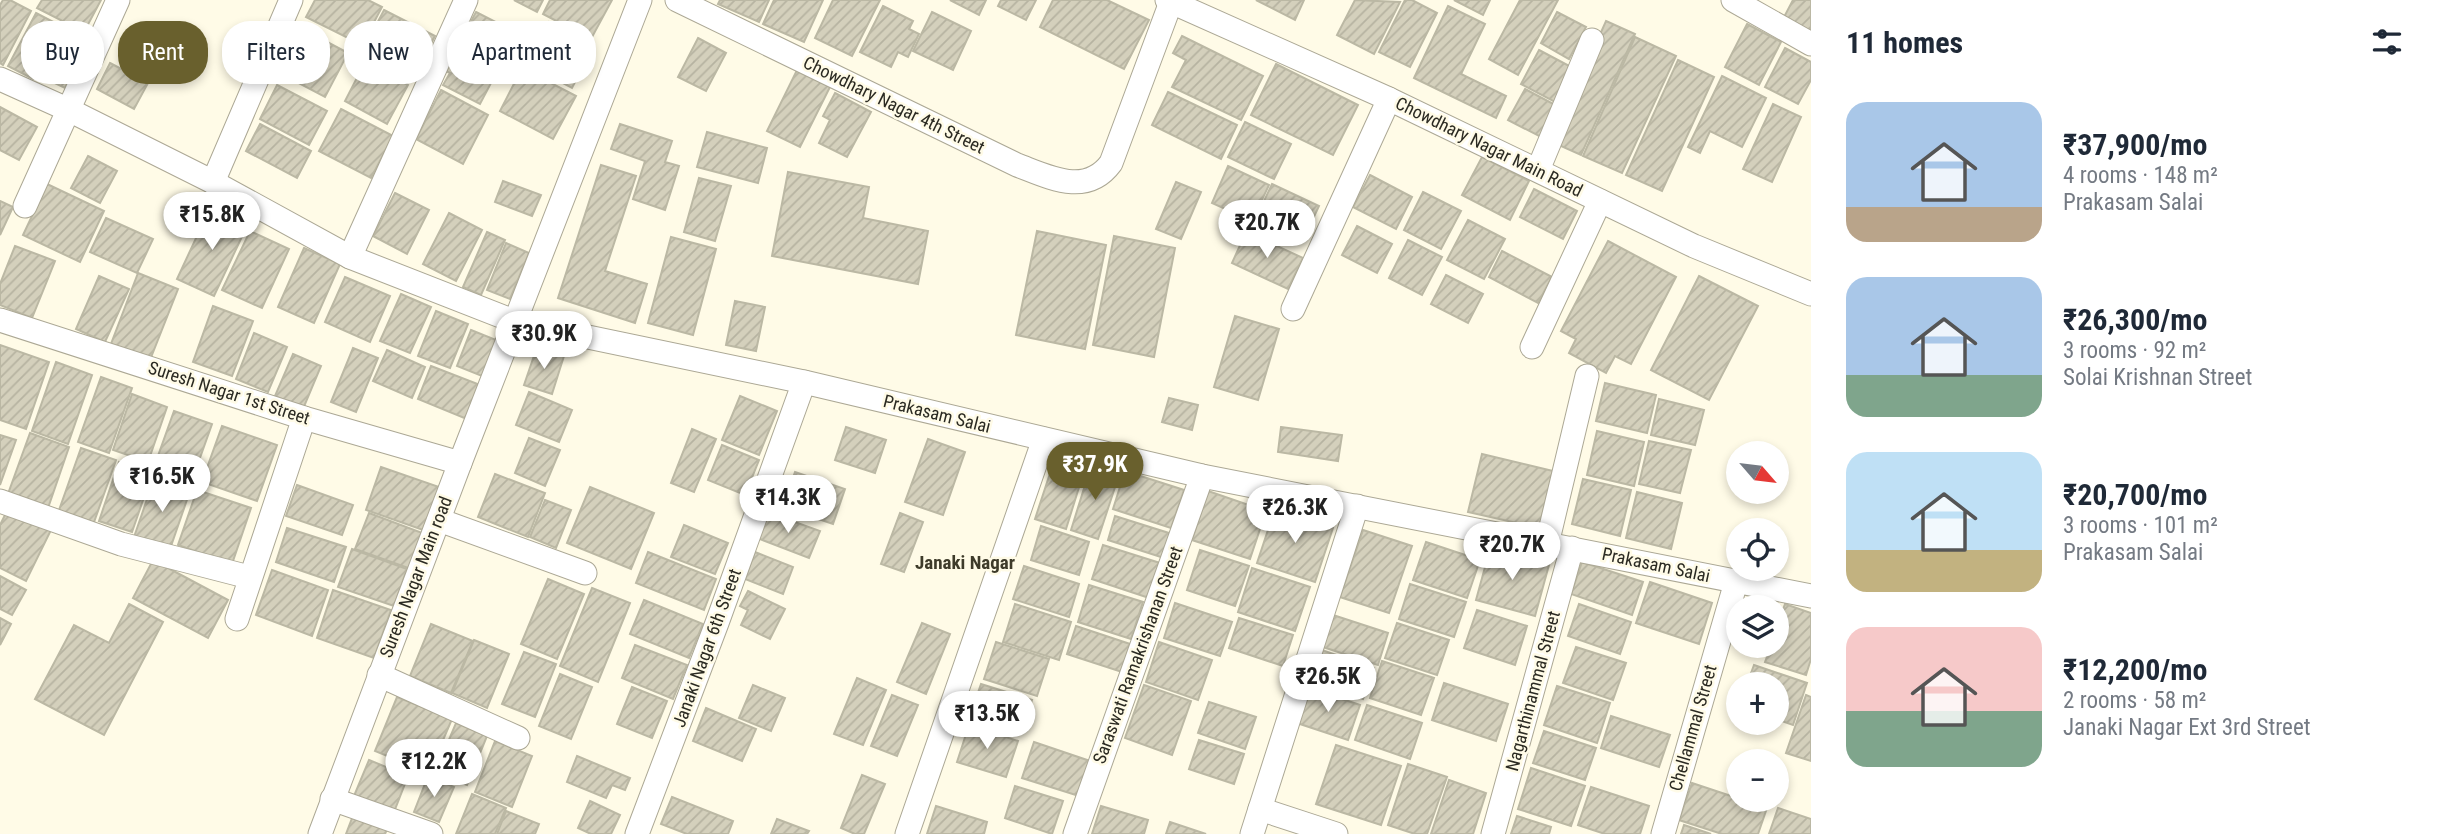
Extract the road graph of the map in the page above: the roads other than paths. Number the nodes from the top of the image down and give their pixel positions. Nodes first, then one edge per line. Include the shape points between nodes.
1 (118, 0) edge
2 (292, 0) edge
3 (466, 0) edge
4 (640, 0) edge
5 (677, 0) edge
6 (1733, 0) edge
7 (1169, 1) edge
8 (1592, 40) dead end
9 (1811, 44) edge
10 (0, 79) edge
11 (1389, 99) junction
12 (69, 110) junction
13 (1538, 170) junction
14 (213, 182) junction
15 (1600, 201) junction
16 (25, 206) dead end
17 (350, 257) junction
18 (1811, 294) edge
19 (1293, 309) dead end
20 (0, 320) edge
21 (516, 322) junction
22 (1532, 347) dead end
23 (1587, 376) dead end
24 (804, 382) junction
25 (304, 418) junction
26 (1044, 439) junction
27 (460, 463) junction
28 (1202, 476) junction
29 (0, 501) edge
30 (1357, 506) junction
31 (439, 520) junction
32 (1547, 544) junction
33 (1572, 548) junction
34 (585, 573) dead end
35 (249, 577) junction
36 (1736, 582) junction
37 (1811, 596) edge
38 (237, 619) dead end
39 (379, 675) junction
40 (518, 738) dead end
41 (332, 799) junction
42 (1260, 809) junction
43 (320, 834) edge
44 (431, 834) edge
45 (636, 834) edge
46 (907, 834) edge
47 (1075, 834) edge
48 (1252, 834) edge
49 (1336, 834) edge
50 (1493, 834) edge
51 (1662, 834) edge

1 - 12 street
2 - 14 street
3 - 17 street
4 - 21 street, Suresh Nagar Main road
5 - 7 street, Chowdhary Nagar 4th Street via 1017,165 1070,182 1090,181 1111,163
6 - 9 street
7 - 11 street, Chowdhary Nagar Main Road
8 - 13 street
10 - 12 street, Prakasam Salai
11 - 13 street, Chowdhary Nagar Main Road
11 - 19 street
12 - 14 street, Prakasam Salai
12 - 16 street
13 - 15 street, Chowdhary Nagar Main Road
14 - 17 street, Prakasam Salai
15 - 18 street, Chowdhary Nagar Main Road
15 - 22 street
17 - 21 street, Prakasam Salai
20 - 25 street, Suresh Nagar 1st Street
21 - 24 street, Prakasam Salai
21 - 27 street, Suresh Nagar Main road
23 - 32 street
24 - 26 street, Prakasam Salai
24 - 45 street, Janaki Nagar 6th Street
25 - 27 street, Suresh Nagar 1st Street
25 - 35 street
26 - 28 street, Prakasam Salai
26 - 46 street
27 - 31 street, Suresh Nagar Main road
28 - 30 street, Prakasam Salai
28 - 47 street, Saraswati Ramakrishanan Street
29 - 35 street via 121,544
30 - 32 street, Prakasam Salai
30 - 42 street
31 - 34 street
31 - 39 street, Suresh Nagar Main road
32 - 33 street, Prakasam Salai
33 - 36 street, Prakasam Salai
33 - 50 street, Nagarthinammal Street
35 - 38 street
36 - 37 street, Prakasam Salai
36 - 51 street, Chellammal Street
39 - 40 street
39 - 41 street, Suresh Nagar Main road
41 - 43 street, Suresh Nagar Main road
41 - 44 street
42 - 48 street
42 - 49 street

